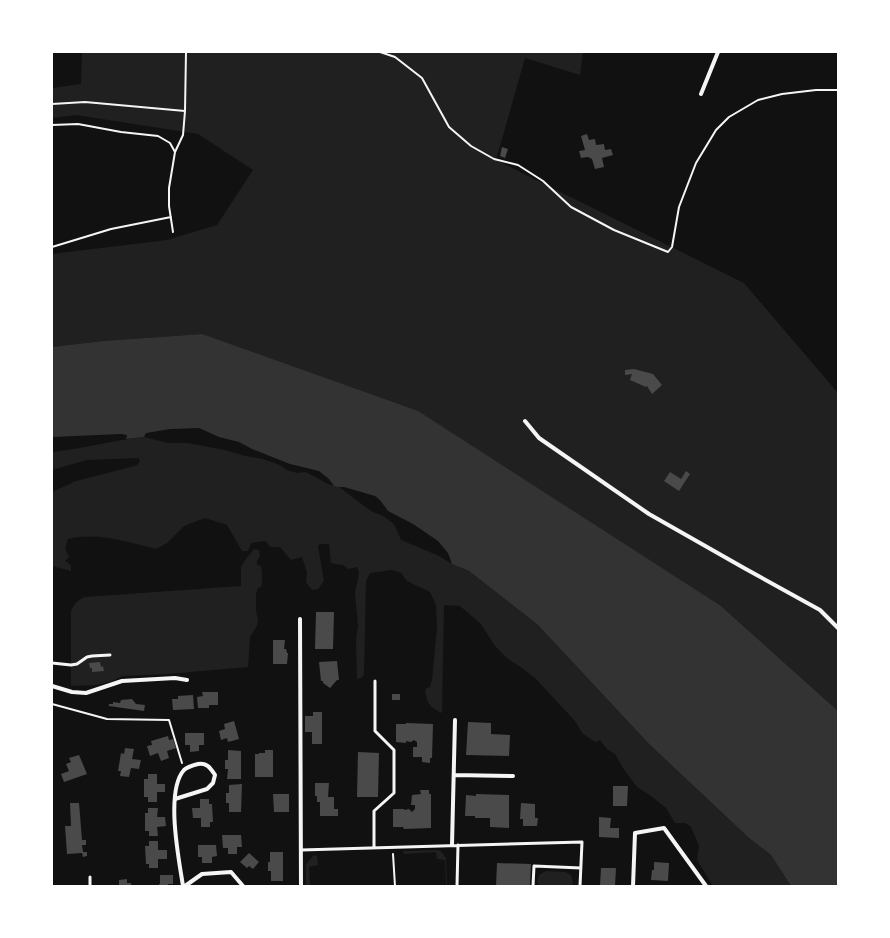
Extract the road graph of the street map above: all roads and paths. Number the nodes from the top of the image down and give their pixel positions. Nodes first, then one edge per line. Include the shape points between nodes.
1 (186, 52) edge
2 (380, 52) edge
3 (718, 52) edge
4 (838, 90) edge
5 (701, 94) dead end
6 (52, 104) edge
7 (185, 111) junction
8 (52, 125) edge
9 (174, 152) junction
10 (171, 217) junction
11 (173, 232) dead end
12 (52, 247) edge
13 (525, 421) dead end
14 (300, 619) dead end
15 (838, 628) edge
16 (110, 655) dead end
17 (52, 663) edge
18 (187, 680) dead end
19 (375, 682) dead end
20 (52, 686) edge
21 (52, 704) edge
22 (454, 720) dead end
23 (184, 770) junction
24 (454, 775) junction
25 (513, 776) dead end
26 (175, 799) junction
27 (452, 845) junction
28 (458, 845) junction
29 (374, 848) junction
30 (301, 850) junction
31 (393, 853) dead end
32 (581, 868) junction
33 (90, 877) dead end
34 (90, 886) edge
35 (184, 886) edge
36 (243, 886) edge
37 (301, 886) edge
38 (395, 886) edge
39 (457, 886) edge
40 (533, 886) edge
41 (580, 886) edge
42 (633, 886) edge
43 (706, 886) edge

1 - 7 path
2 - 4 path via 395,58 422,78 449,127 471,146 494,159 518,165 543,181 571,207 614,230 668,252 672,246 679,207 696,163 716,130 729,117 758,100 782,94
3 - 5 street
6 - 7 path via 86,102
7 - 9 path via 183,135
8 - 9 path via 78,124 158,136 170,143
9 - 10 path via 169,188
10 - 11 path
10 - 12 path via 111,229
13 - 15 street via 540,438 649,514 820,610
14 - 30 street
16 - 17 lane via 87,657 77,664
18 - 20 street via 175,678 122,681 82,693
19 - 29 lane via 375,731 394,750 394,793 374,811
21 - 23 path via 107,719 169,720
22 - 24 street
23 - 26 street via 178,781
23 - 26 street via 205,764 215,775 213,783 207,789
24 - 25 street
24 - 27 street
26 - 35 street via 174,821
27 - 28 lane
27 - 29 lane
28 - 32 lane via 582,842
28 - 39 lane
29 - 30 lane
30 - 37 street
31 - 38 path
32 - 40 lane via 534,866
32 - 41 lane
33 - 34 lane
35 - 36 street via 202,874 231,872
42 - 43 street via 635,833 664,828

